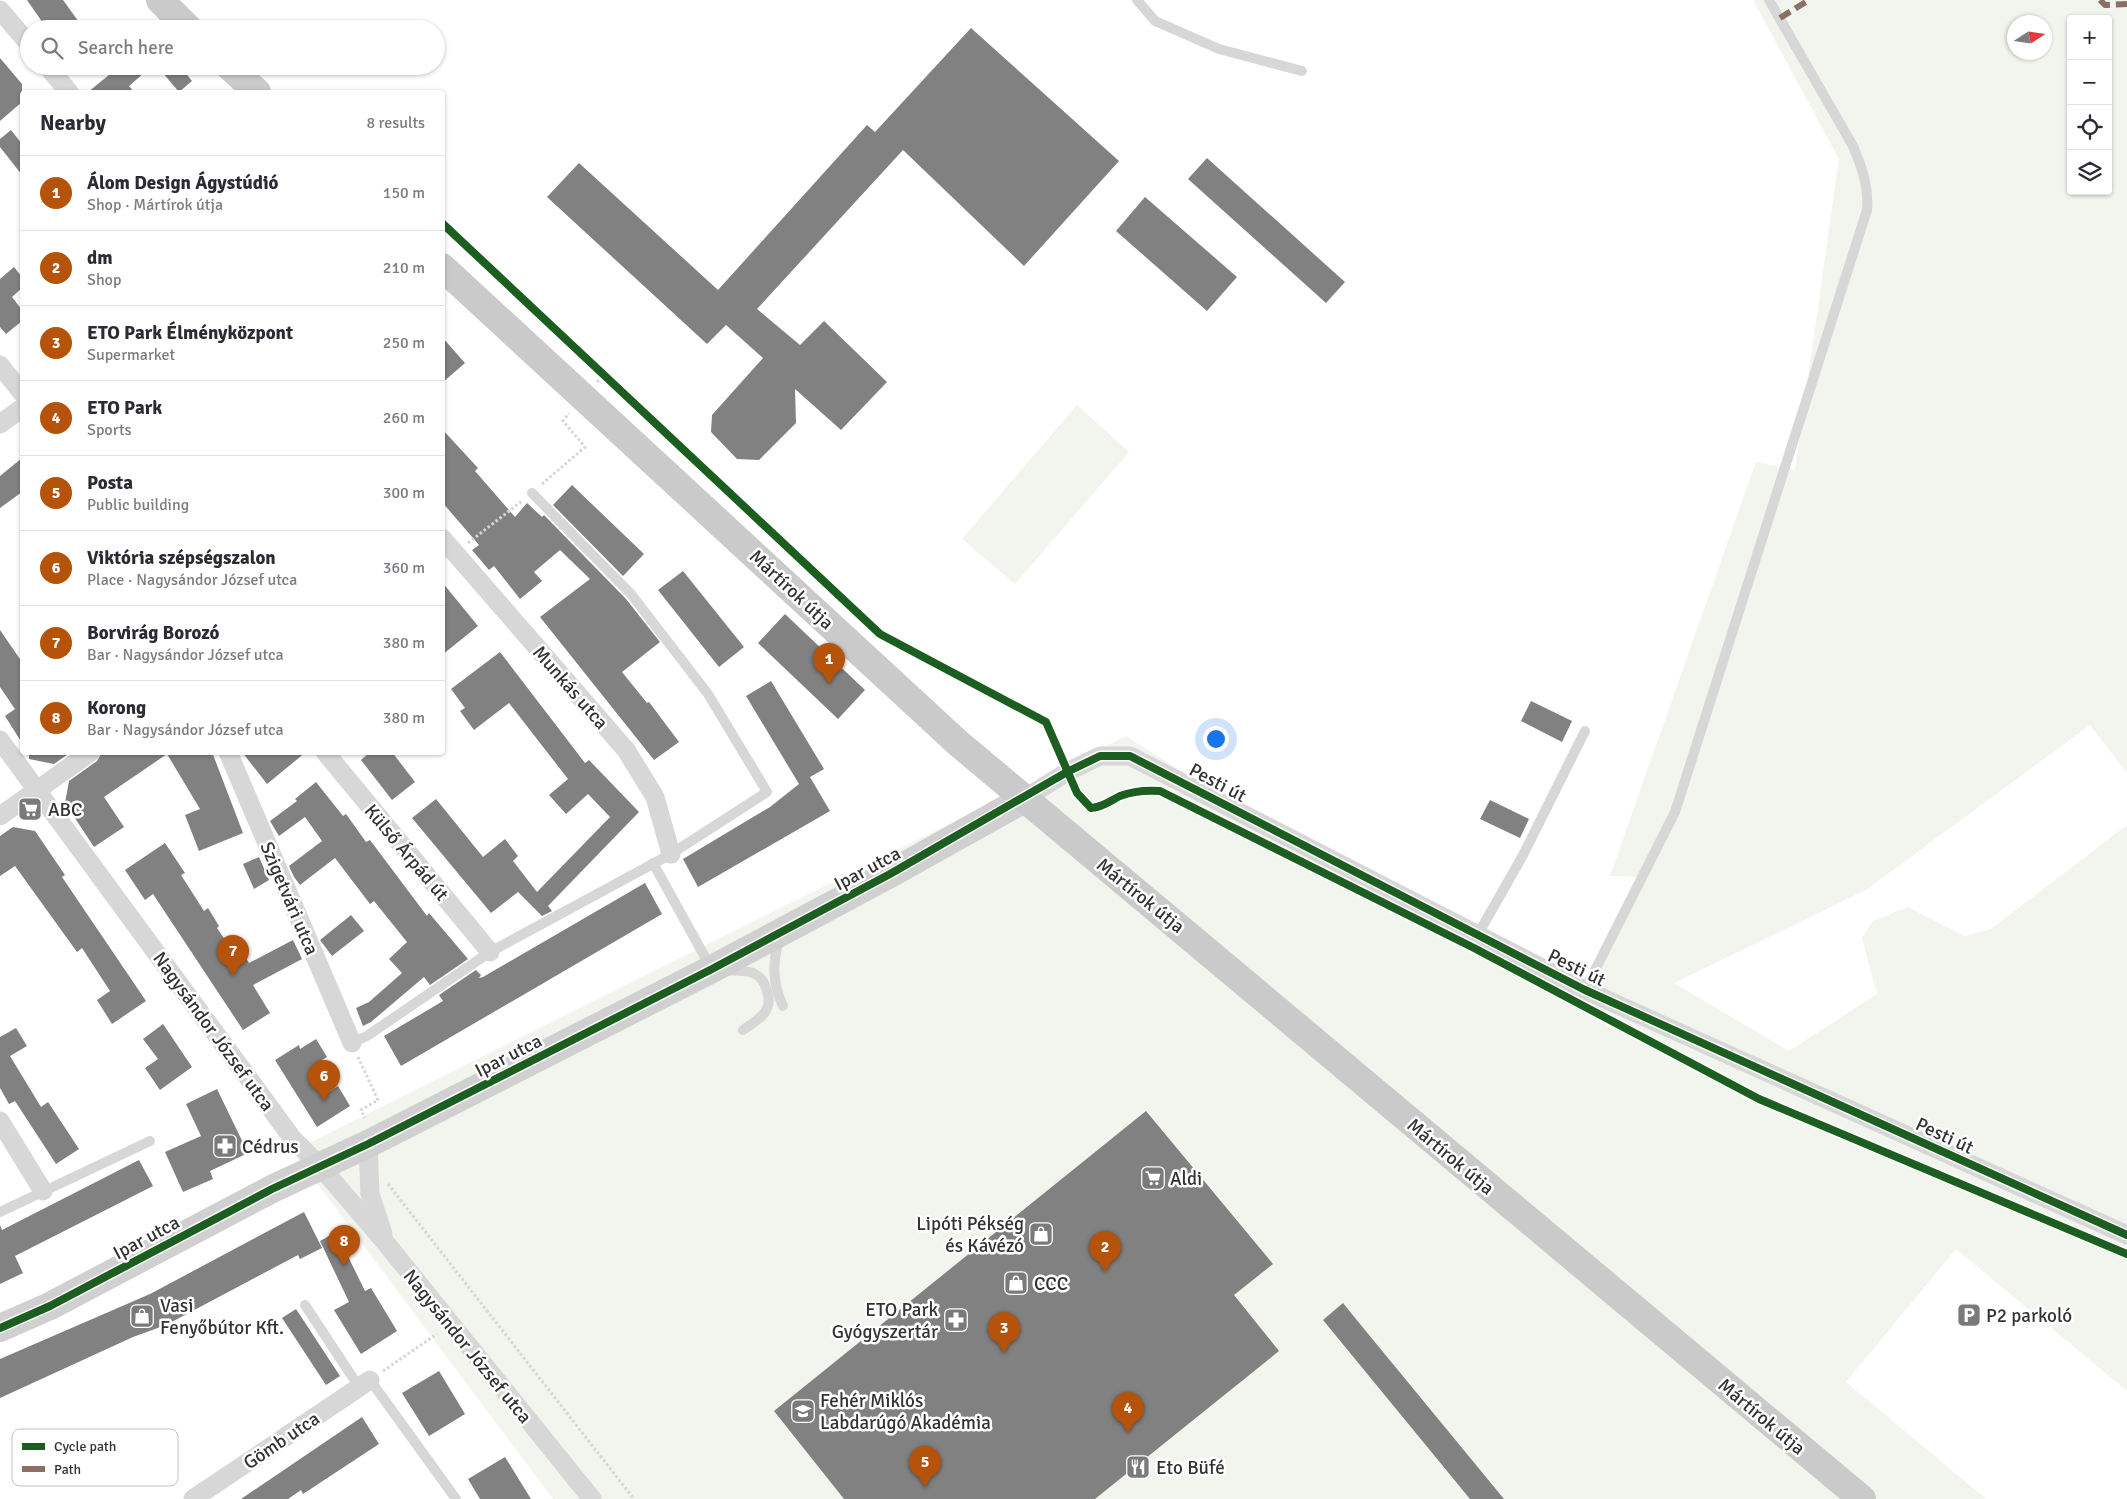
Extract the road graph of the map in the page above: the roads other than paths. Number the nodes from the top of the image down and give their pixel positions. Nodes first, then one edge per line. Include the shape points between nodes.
1 (1137, 0) edge
2 (1769, 0) edge
3 (159, 2) edge
4 (0, 10) edge
5 (179, 20) edge
6 (20, 33) edge
7 (1302, 71) dead end
8 (55, 75) edge
9 (239, 75) edge
10 (67, 90) edge
11 (255, 90) edge
12 (445, 270) edge
13 (0, 365) edge
14 (20, 390) edge
15 (20, 409) edge
16 (0, 424) edge
17 (532, 493) road end
18 (445, 541) edge
19 (1585, 732) dead end
20 (0, 740) edge
21 (87, 755) edge
22 (229, 755) edge
23 (327, 755) edge
24 (37, 790) junction
25 (1024, 799) junction
26 (0, 816) edge
27 (671, 854) junction
28 (653, 863) junction
29 (782, 932) junction
30 (1478, 936) junction
31 (490, 952) junction
32 (712, 969) junction
33 (1586, 990) junction
34 (783, 1006) dead end
35 (743, 1030) dead end
36 (352, 1043) joint
37 (0, 1121) edge
38 (367, 1131) junction
39 (150, 1141) dead end
40 (320, 1166) junction
41 (43, 1191) junction
42 (0, 1212) edge
43 (2127, 1235) edge
44 (385, 1242) junction
45 (305, 1305) dead end
46 (0, 1328) edge
47 (365, 1384) junction
48 (193, 1499) edge
49 (456, 1499) edge
50 (592, 1499) edge
51 (1862, 1499) edge

1 - 7 lane via 1155,21 1219,49
2 - 33 lane via 1853,146 1864,170 1869,194 1867,210 1675,812
3 - 5 main road
4 - 6 street
8 - 10 street
9 - 11 main road
12 - 25 main road, Mártírok útja via 927,714
13 - 14 street
15 - 16 street
17 - 27 lane via 632,594 708,694 767,792
18 - 27 street, Munkás utca via 626,750 655,797
19 - 30 lane
20 - 24 street, Nagysándor József utca
21 - 24 street
22 - 36 street, Szigetvári utca
23 - 31 street, Külső Árpád út
24 - 26 street
24 - 40 street, Nagysándor József utca via 293,1139
25 - 29 street, Ipar utca
25 - 30 street, Pesti út via 1100,756 1130,756
25 - 51 main road, Mártírok útja
27 - 28 lane
28 - 31 lane
28 - 32 lane
29 - 32 street, Ipar utca
29 - 34 lane via 773,958 778,995
30 - 33 street, Pesti út
31 - 36 lane
32 - 35 lane via 752,973 766,986 770,1001 767,1012
32 - 38 street, Ipar utca
33 - 43 street, Pesti út
37 - 41 street
38 - 40 street, Ipar utca
38 - 44 street via 370,1194
39 - 41 lane
40 - 44 street, Nagysándor József utca
40 - 46 street, Ipar utca via 50,1306
41 - 42 lane
44 - 50 street, Nagysándor József utca
45 - 47 lane
47 - 48 street, Gömb utca
47 - 49 lane

